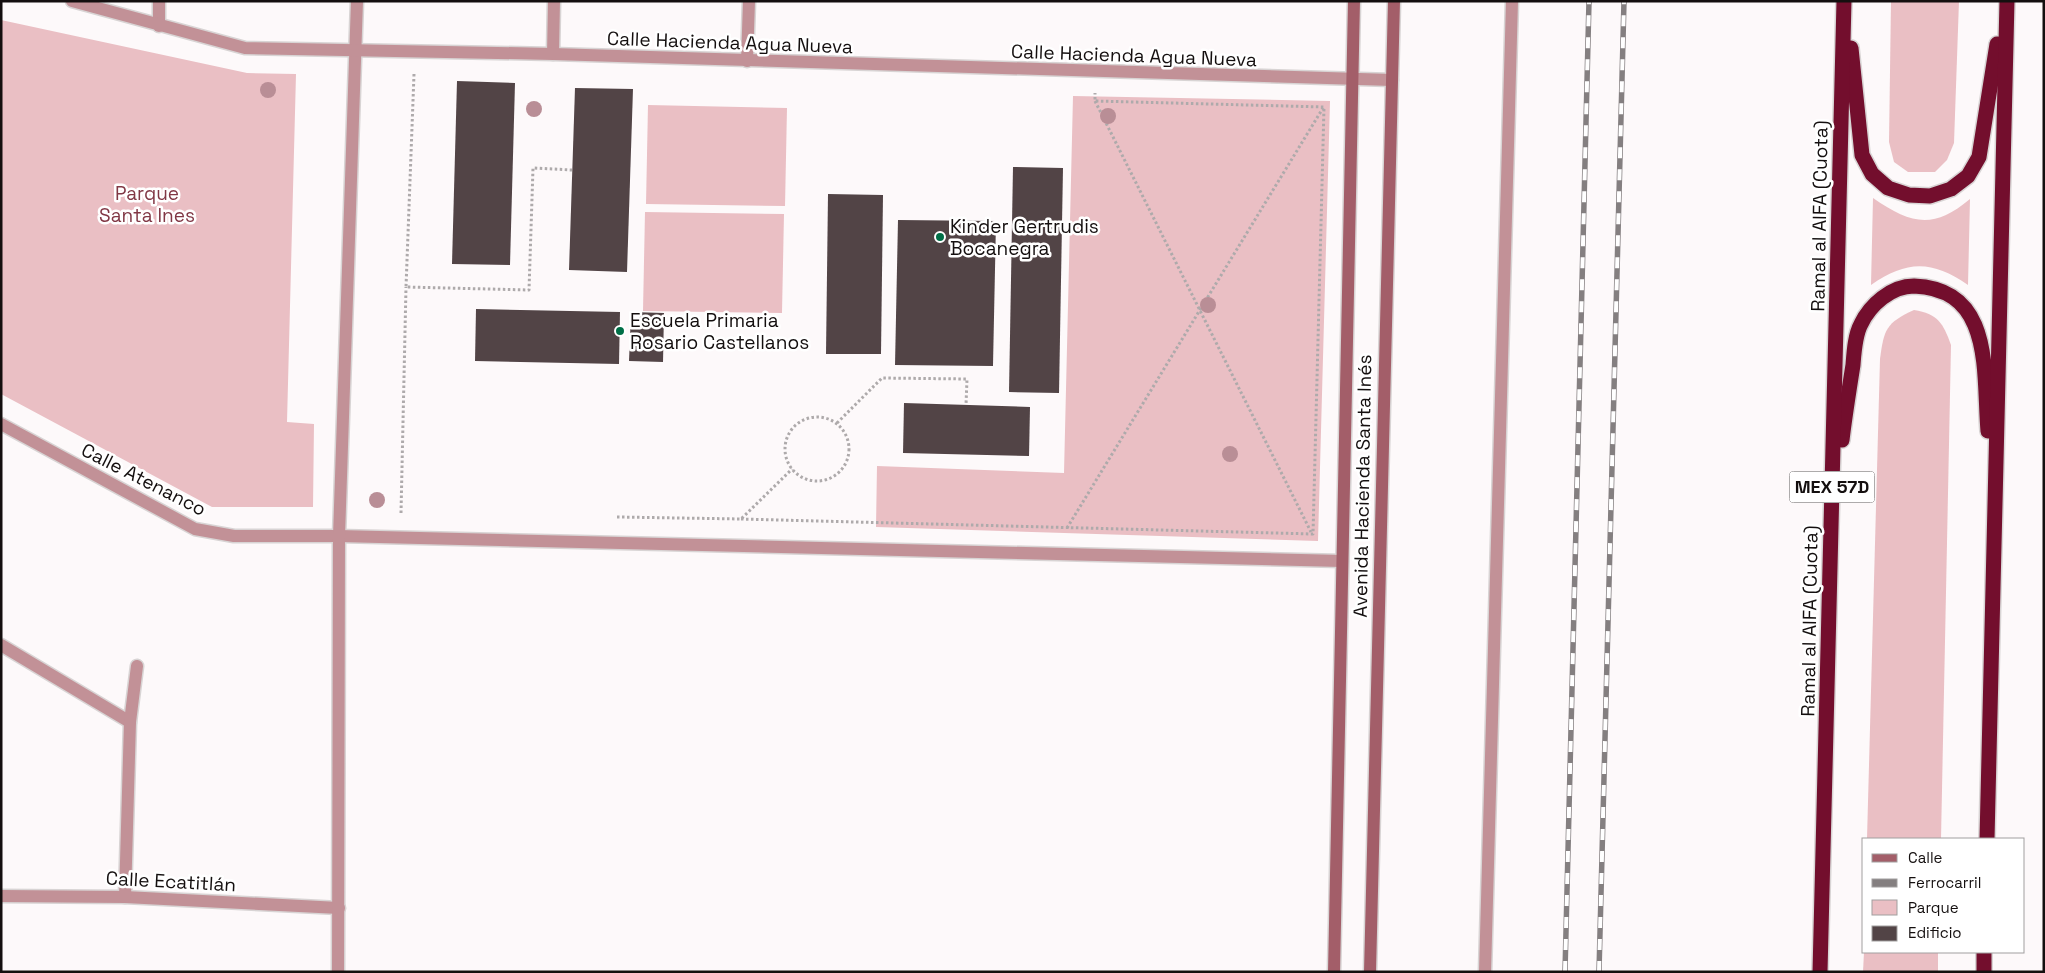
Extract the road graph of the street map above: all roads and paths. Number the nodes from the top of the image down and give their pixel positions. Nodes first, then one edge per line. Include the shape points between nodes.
1 (72, 1) edge
2 (159, 1) edge
3 (357, 1) edge
4 (554, 1) edge
5 (750, 1) edge
6 (1354, 1) edge
7 (1394, 1) edge
8 (1512, 1) edge
9 (1844, 1) edge
10 (1848, 1) edge
11 (2005, 1) edge
12 (158, 26) junction
13 (356, 50) junction
14 (415, 51) junction
15 (552, 54) junction
16 (747, 61) junction
17 (1096, 72) junction
18 (1330, 79) junction
19 (1352, 80) junction
20 (1392, 80) junction
21 (1095, 102) junction
22 (1324, 107) junction
23 (572, 170) dead end
24 (406, 287) junction
25 (1200, 310) junction
26 (966, 405) dead end
27 (837, 423) junction
28 (1, 424) edge
29 (792, 469) junction
30 (1832, 510) junction
31 (401, 514) dead end
32 (611, 517) dead end
33 (1995, 517) junction
34 (741, 519) junction
35 (1067, 528) junction
36 (1312, 534) junction
37 (339, 536) junction
38 (1312, 560) junction
39 (1342, 561) junction
40 (1, 645) edge
41 (137, 666) dead end
42 (130, 722) junction
43 (1987, 838) edge
44 (1, 896) edge
45 (125, 897) junction
46 (339, 908) junction
47 (1984, 953) edge
48 (338, 972) edge
49 (1334, 972) edge
50 (1370, 972) edge
51 (1485, 972) edge
52 (1820, 972) edge
53 (1984, 972) edge

1 - 12 street, Calle Hacienda Agua Nueva
2 - 12 street
3 - 13 street
4 - 15 street
5 - 16 street
6 - 19 main road, Avenida Hacienda Santa Inés
7 - 20 main road, Avenida Hacienda Santa Inés
8 - 51 street
9 - 30 highway, Ramal al AIFA (Cuota) / MEX 57D
10 - 11 highway via 1862,155 1872,174 1888,188 1908,195 1930,196 1951,189 1968,176 1979,157
11 - 33 highway
12 - 13 street, Calle Hacienda Agua Nueva via 245,48
13 - 14 street, Calle Hacienda Agua Nueva
13 - 37 street
14 - 15 street, Calle Hacienda Agua Nueva
14 - 24 path
15 - 16 street, Calle Hacienda Agua Nueva
16 - 17 street, Calle Hacienda Agua Nueva
17 - 18 street, Calle Hacienda Agua Nueva
17 - 21 path
18 - 19 street, Calle Hacienda Agua Nueva
18 - 22 path
19 - 20 street, Calle Hacienda Agua Nueva
19 - 39 main road, Avenida Hacienda Santa Inés
20 - 50 main road, Avenida Hacienda Santa Inés
21 - 22 path
21 - 25 path
22 - 25 path
22 - 36 path
23 - 24 path via 533,168 528,290
24 - 31 path
25 - 35 path
25 - 36 path
26 - 27 path via 967,379 882,378
27 - 29 path via 818,416 794,426 786,439 785,450
27 - 29 path via 848,441 849,451 840,471 832,477 811,480
28 - 37 street, Calle Atenanco via 195,529 234,536
29 - 34 path
30 - 33 highway via 1860,325 1871,307 1888,294 1909,286 1930,287 1950,294 1967,308 1978,327
30 - 52 highway, Ramal al AIFA (Cuota) / MEX 57D
32 - 34 path
33 - 43 highway
34 - 35 path
35 - 36 path
36 - 38 path
37 - 38 street, Calle Atenanco
37 - 46 street
38 - 39 street, Calle Atenanco
39 - 49 main road, Avenida Hacienda Santa Inés
40 - 42 street
41 - 42 street
42 - 45 street
44 - 45 street, Calle Ecatitlán
45 - 46 street, Calle Ecatitlán
46 - 48 street
47 - 53 highway

